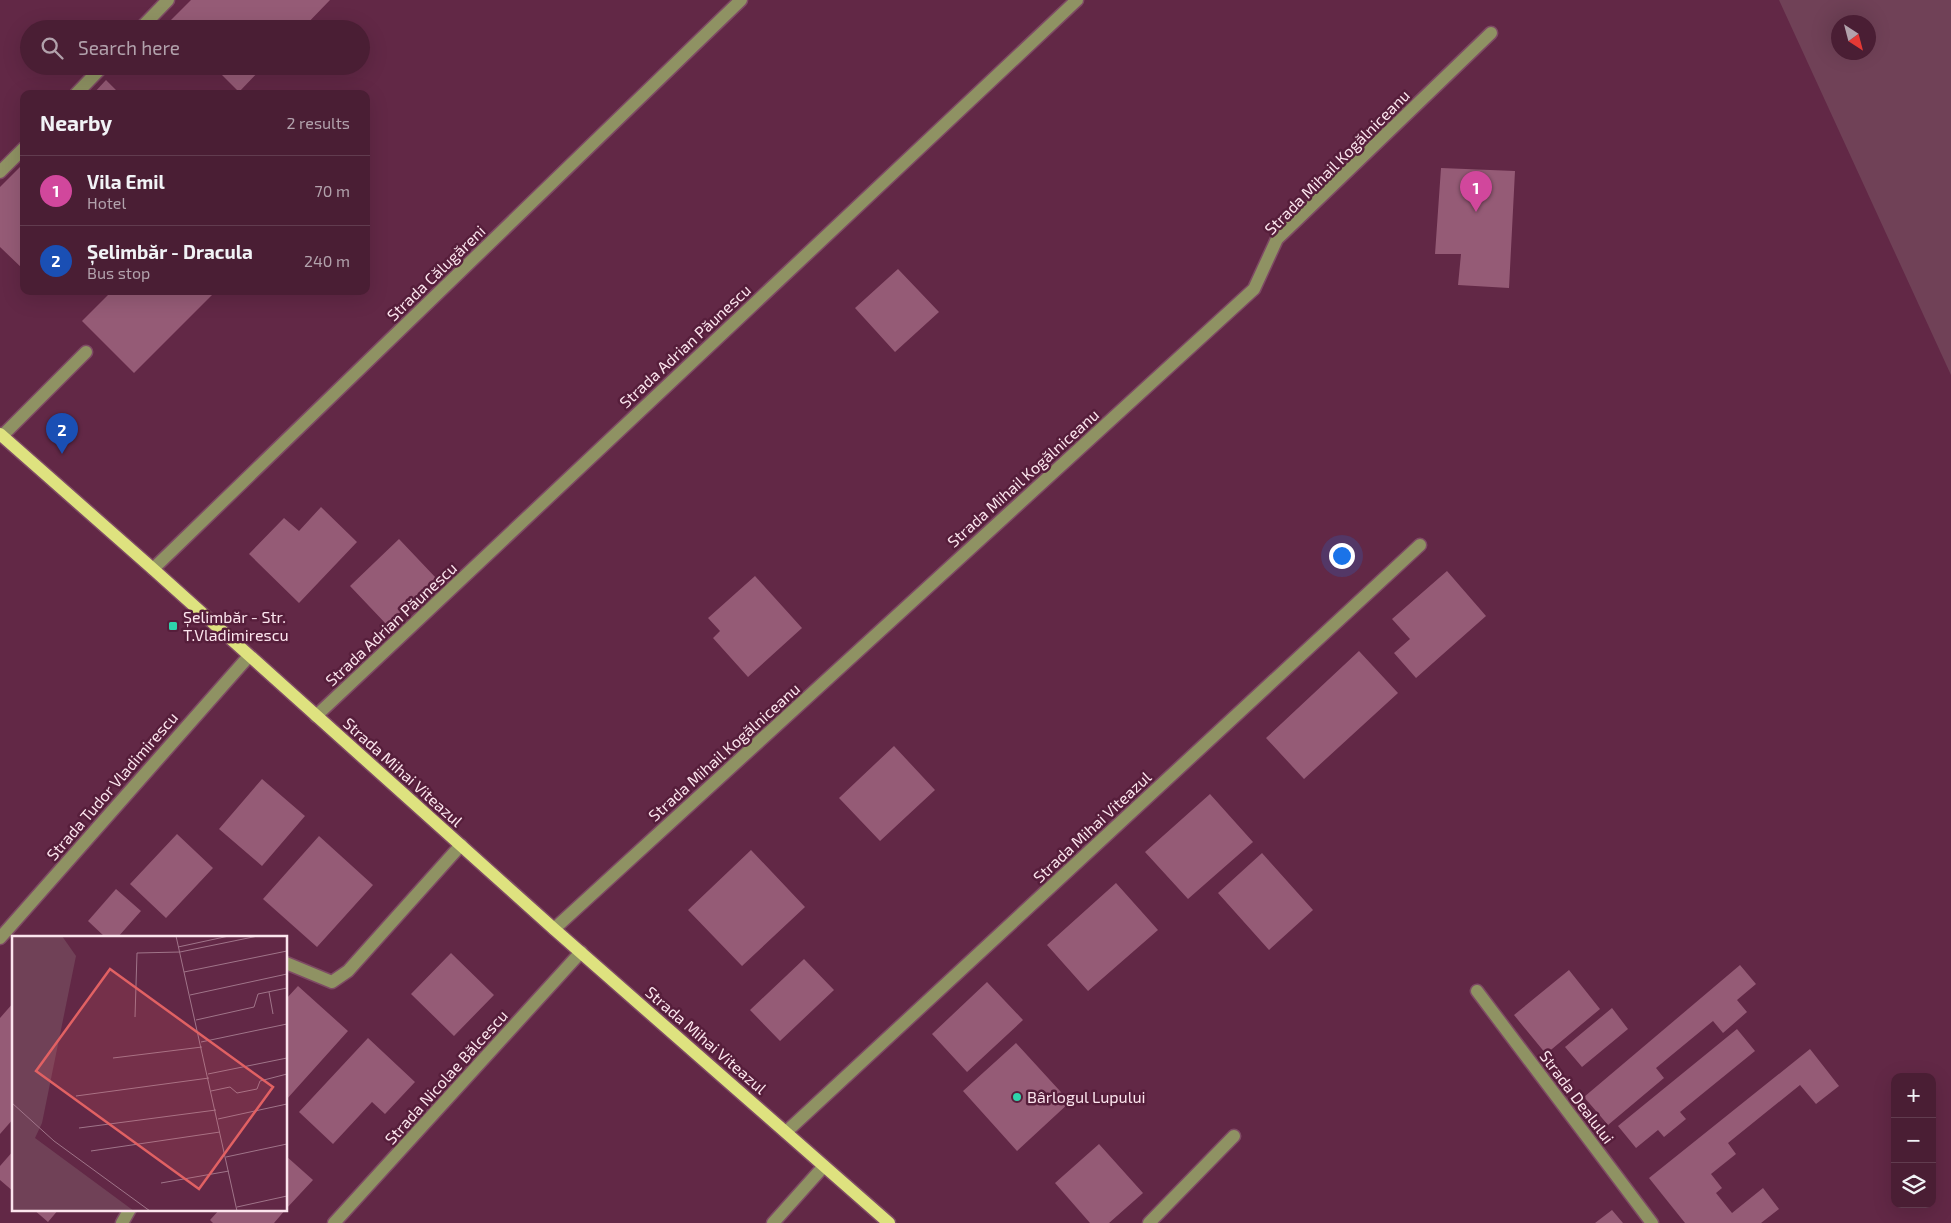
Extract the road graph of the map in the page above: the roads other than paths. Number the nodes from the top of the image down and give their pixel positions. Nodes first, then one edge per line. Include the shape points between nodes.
1 (168, 0) edge
2 (741, 0) edge
3 (1077, 0) edge
4 (149, 20) edge
5 (1491, 33) dead end
6 (94, 75) edge
7 (80, 90) edge
8 (20, 152) edge
9 (0, 172) edge
10 (86, 352) dead end
11 (1, 435) edge
12 (1420, 545) dead end
13 (153, 569) junction
14 (249, 656) junction
15 (316, 716) junction
16 (461, 845) junction
17 (554, 929) junction
18 (0, 938) edge
19 (581, 952) junction
20 (288, 964) edge
21 (1477, 991) dead end
22 (786, 1132) junction
23 (1234, 1136) dead end
24 (824, 1166) junction
25 (129, 1210) edge
26 (122, 1223) edge
27 (334, 1223) edge
28 (773, 1223) edge
29 (889, 1223) edge
30 (1149, 1223) edge
31 (1652, 1223) edge

1 - 4 street
2 - 13 street, Strada Călugăreni
3 - 15 street, Strada Adrian Păunescu
5 - 17 street, Strada Mihail Kogălniceanu via 1277,239 1254,289
6 - 7 street
8 - 9 street
10 - 11 street
11 - 13 main road, Strada Mihai Viteazul
12 - 22 street, Strada Mihai Viteazul
13 - 14 main road, Strada Mihai Viteazul
14 - 15 main road, Strada Mihai Viteazul
14 - 18 street, Strada Tudor Vladimirescu
15 - 16 main road, Strada Mihai Viteazul
16 - 17 main road, Strada Mihai Viteazul
16 - 20 street via 348,971 332,982
17 - 19 main road, Strada Mihai Viteazul
19 - 22 main road, Strada Mihai Viteazul
19 - 27 street, Strada Nicolae Bălcescu
21 - 31 street, Strada Dealului
22 - 24 main road, Strada Mihai Viteazul
23 - 30 street
24 - 28 street
24 - 29 main road, Strada Mihai Viteazul
25 - 26 street

